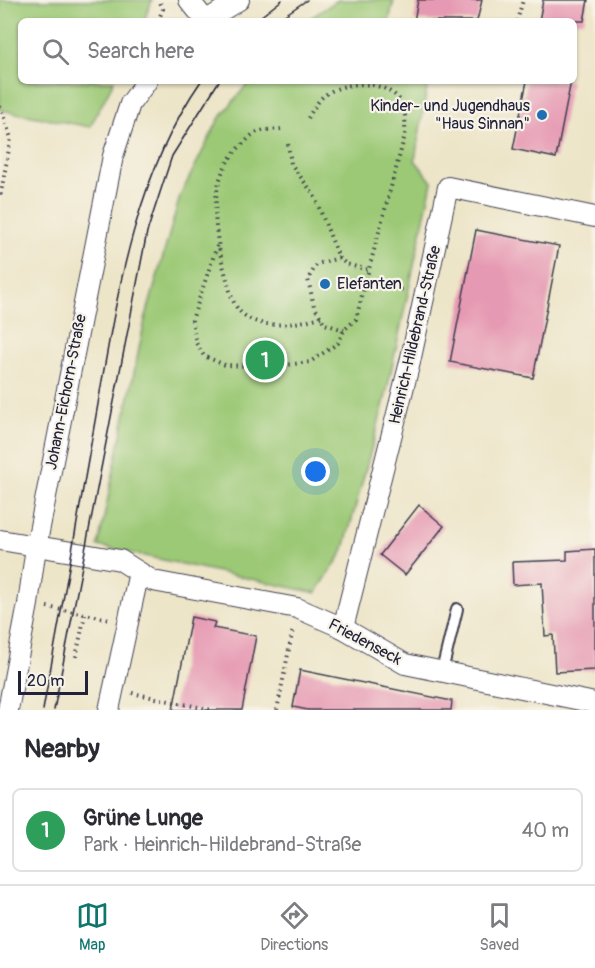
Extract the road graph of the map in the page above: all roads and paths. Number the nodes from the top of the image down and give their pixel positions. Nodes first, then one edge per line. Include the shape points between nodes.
1 (159, 0) edge
2 (189, 0) edge
3 (239, 0) edge
4 (523, 0) edge
5 (159, 18) edge
6 (204, 18) edge
7 (211, 18) edge
8 (518, 18) edge
9 (145, 84) edge
10 (352, 84) edge
11 (360, 84) edge
12 (0, 106) edge
13 (308, 118) dead end
14 (281, 129) dead end
15 (288, 144) dead end
16 (0, 198) edge
17 (595, 216) edge
18 (217, 246) junction
19 (339, 258) junction
20 (369, 270) junction
21 (366, 280) junction
22 (425, 295) junction
23 (321, 317) junction
24 (344, 330) junction
25 (0, 540) edge
26 (36, 547) junction
27 (139, 572) junction
28 (297, 608) junction
29 (458, 609) dead end
30 (127, 622) junction
31 (343, 628) junction
32 (76, 657) dead end
33 (442, 671) junction
34 (113, 690) junction
35 (595, 702) edge
36 (8, 710) edge
37 (109, 710) edge
38 (212, 710) edge
39 (277, 710) edge

1 - 5 path via 163,9
2 - 6 street
3 - 7 street
4 - 8 path
9 - 26 street, Johann-Eichorn-Straße via 130,104 113,156
10 - 13 path via 324,95
11 - 20 path via 382,88 399,99 406,114 405,135
12 - 16 path via 11,138
14 - 18 path via 257,132 235,150 221,171 215,201
15 - 19 path via 291,164 314,195
17 - 22 street, Heinrich-Hildebrand-Straße via 448,187
18 - 23 path via 234,305 246,317 265,323 296,324
18 - 24 path via 192,320 196,343 204,356 225,365 270,367 310,362 338,343
19 - 20 path
19 - 23 path via 317,264 308,279 314,306
20 - 21 path
21 - 22 path
21 - 24 path via 356,319
22 - 31 street, Heinrich-Hildebrand-Straße
23 - 24 path via 325,324
25 - 26 street, Friedenseck
26 - 27 street, Friedenseck via 120,560
26 - 36 street, Johann-Eichorn-Straße
27 - 28 street, Friedenseck via 153,581
27 - 30 street
28 - 31 street, Friedenseck
28 - 39 path
29 - 33 lane
30 - 32 path via 85,614
30 - 34 street
31 - 33 street, Friedenseck via 405,664
33 - 35 street, Friedenseck
34 - 37 street
34 - 38 path

